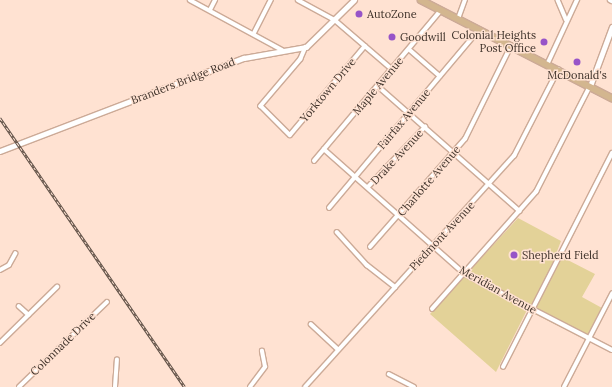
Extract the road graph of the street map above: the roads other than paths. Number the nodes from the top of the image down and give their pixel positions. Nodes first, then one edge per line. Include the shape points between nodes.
1 (190, 0) edge
2 (215, 0) edge
3 (271, 0) edge
4 (298, 0) edge
5 (354, 0) edge
6 (420, 0) edge
7 (465, 0) edge
8 (558, 0) edge
9 (577, 0) edge
10 (210, 10) junction
11 (441, 10) junction
12 (458, 19) junction
13 (566, 19) junction
14 (335, 20) junction
15 (612, 27) edge
16 (479, 30) junction
17 (254, 33) junction
18 (365, 46) junction
19 (511, 46) junction
20 (306, 47) junction
21 (409, 49) junction
22 (282, 50) junction
23 (547, 65) junction
24 (392, 69) junction
25 (558, 70) junction
26 (440, 76) junction
27 (378, 86) junction
28 (590, 86) junction
29 (612, 98) edge
30 (409, 113) junction
31 (425, 127) junction
32 (324, 149) junction
33 (0, 151) edge
34 (455, 153) junction
35 (612, 153) edge
36 (314, 161) dead end
37 (356, 176) junction
38 (490, 184) junction
39 (368, 187) junction
40 (329, 208) dead end
41 (520, 211) junction
42 (399, 215) junction
43 (337, 232) dead end
44 (433, 246) junction
45 (370, 247) dead end
46 (15, 254) dead end
47 (0, 270) edge
48 (465, 274) junction
49 (57, 287) dead end
50 (395, 287) junction
51 (612, 294) edge
52 (107, 302) dead end
53 (20, 306) dead end
54 (432, 309) dead end
55 (532, 309) junction
56 (29, 315) junction
57 (311, 324) dead end
58 (589, 338) junction
59 (0, 343) edge
60 (338, 349) junction
61 (612, 350) edge
62 (262, 352) dead end
63 (117, 360) dead end
64 (503, 367) dead end
65 (390, 374) dead end
66 (254, 384) junction
67 (19, 387) edge
68 (115, 387) edge
69 (250, 387) edge
70 (257, 387) edge
71 (305, 387) edge
72 (414, 387) edge
73 (564, 387) edge

1 - 10 street
2 - 10 street
3 - 17 street
4 - 14 street
5 - 14 street
6 - 11 main road
7 - 12 street
8 - 13 street
9 - 13 street
10 - 17 street
11 - 12 main road
11 - 21 street, Maple Avenue
12 - 16 main road
13 - 23 street
14 - 18 street
14 - 20 street
15 - 28 main road
16 - 19 main road
16 - 26 street, Fairfax Avenue
17 - 22 street
18 - 20 street, Yorktown Drive via 290,135 261,106 301,59
18 - 24 street
19 - 23 main road
19 - 34 street, Charlotte Avenue
20 - 22 street, Branders Bridge Road
21 - 24 street, Maple Avenue
21 - 26 street
22 - 33 street, Branders Bridge Road via 254,55
23 - 25 main road
24 - 27 street, Maple Avenue
25 - 28 main road
25 - 38 street, Piedmont Avenue via 518,151
26 - 30 street, Fairfax Avenue
27 - 30 street
27 - 32 street, Maple Avenue
28 - 29 main road
28 - 41 street via 539,188
30 - 31 street
30 - 37 street, Fairfax Avenue
31 - 34 street
31 - 39 street, Drake Avenue
32 - 36 street, Maple Avenue
32 - 37 street, Meridian Avenue
34 - 38 street
34 - 42 street, Charlotte Avenue
35 - 55 street
37 - 39 street, Meridian Avenue
37 - 40 street, Fairfax Avenue
38 - 41 street
38 - 44 street, Piedmont Avenue
39 - 42 street, Meridian Avenue
41 - 48 street
42 - 44 street, Meridian Avenue
42 - 45 street, Charlotte Avenue
43 - 50 street via 367,265
44 - 48 street, Meridian Avenue
44 - 50 street, Piedmont Avenue
46 - 47 street via 10,265
48 - 54 street
48 - 55 street, Meridian Avenue
49 - 56 street
50 - 60 street, Piedmont Avenue
51 - 58 street
52 - 67 street, Colonnade Drive
53 - 56 street
55 - 58 street, Meridian Avenue
55 - 64 street
56 - 59 street
57 - 60 street
58 - 61 street, Meridian Avenue
58 - 73 street
60 - 71 street, Piedmont Avenue
62 - 66 street via 265,367
63 - 68 street
65 - 72 street
66 - 69 street
66 - 70 street

